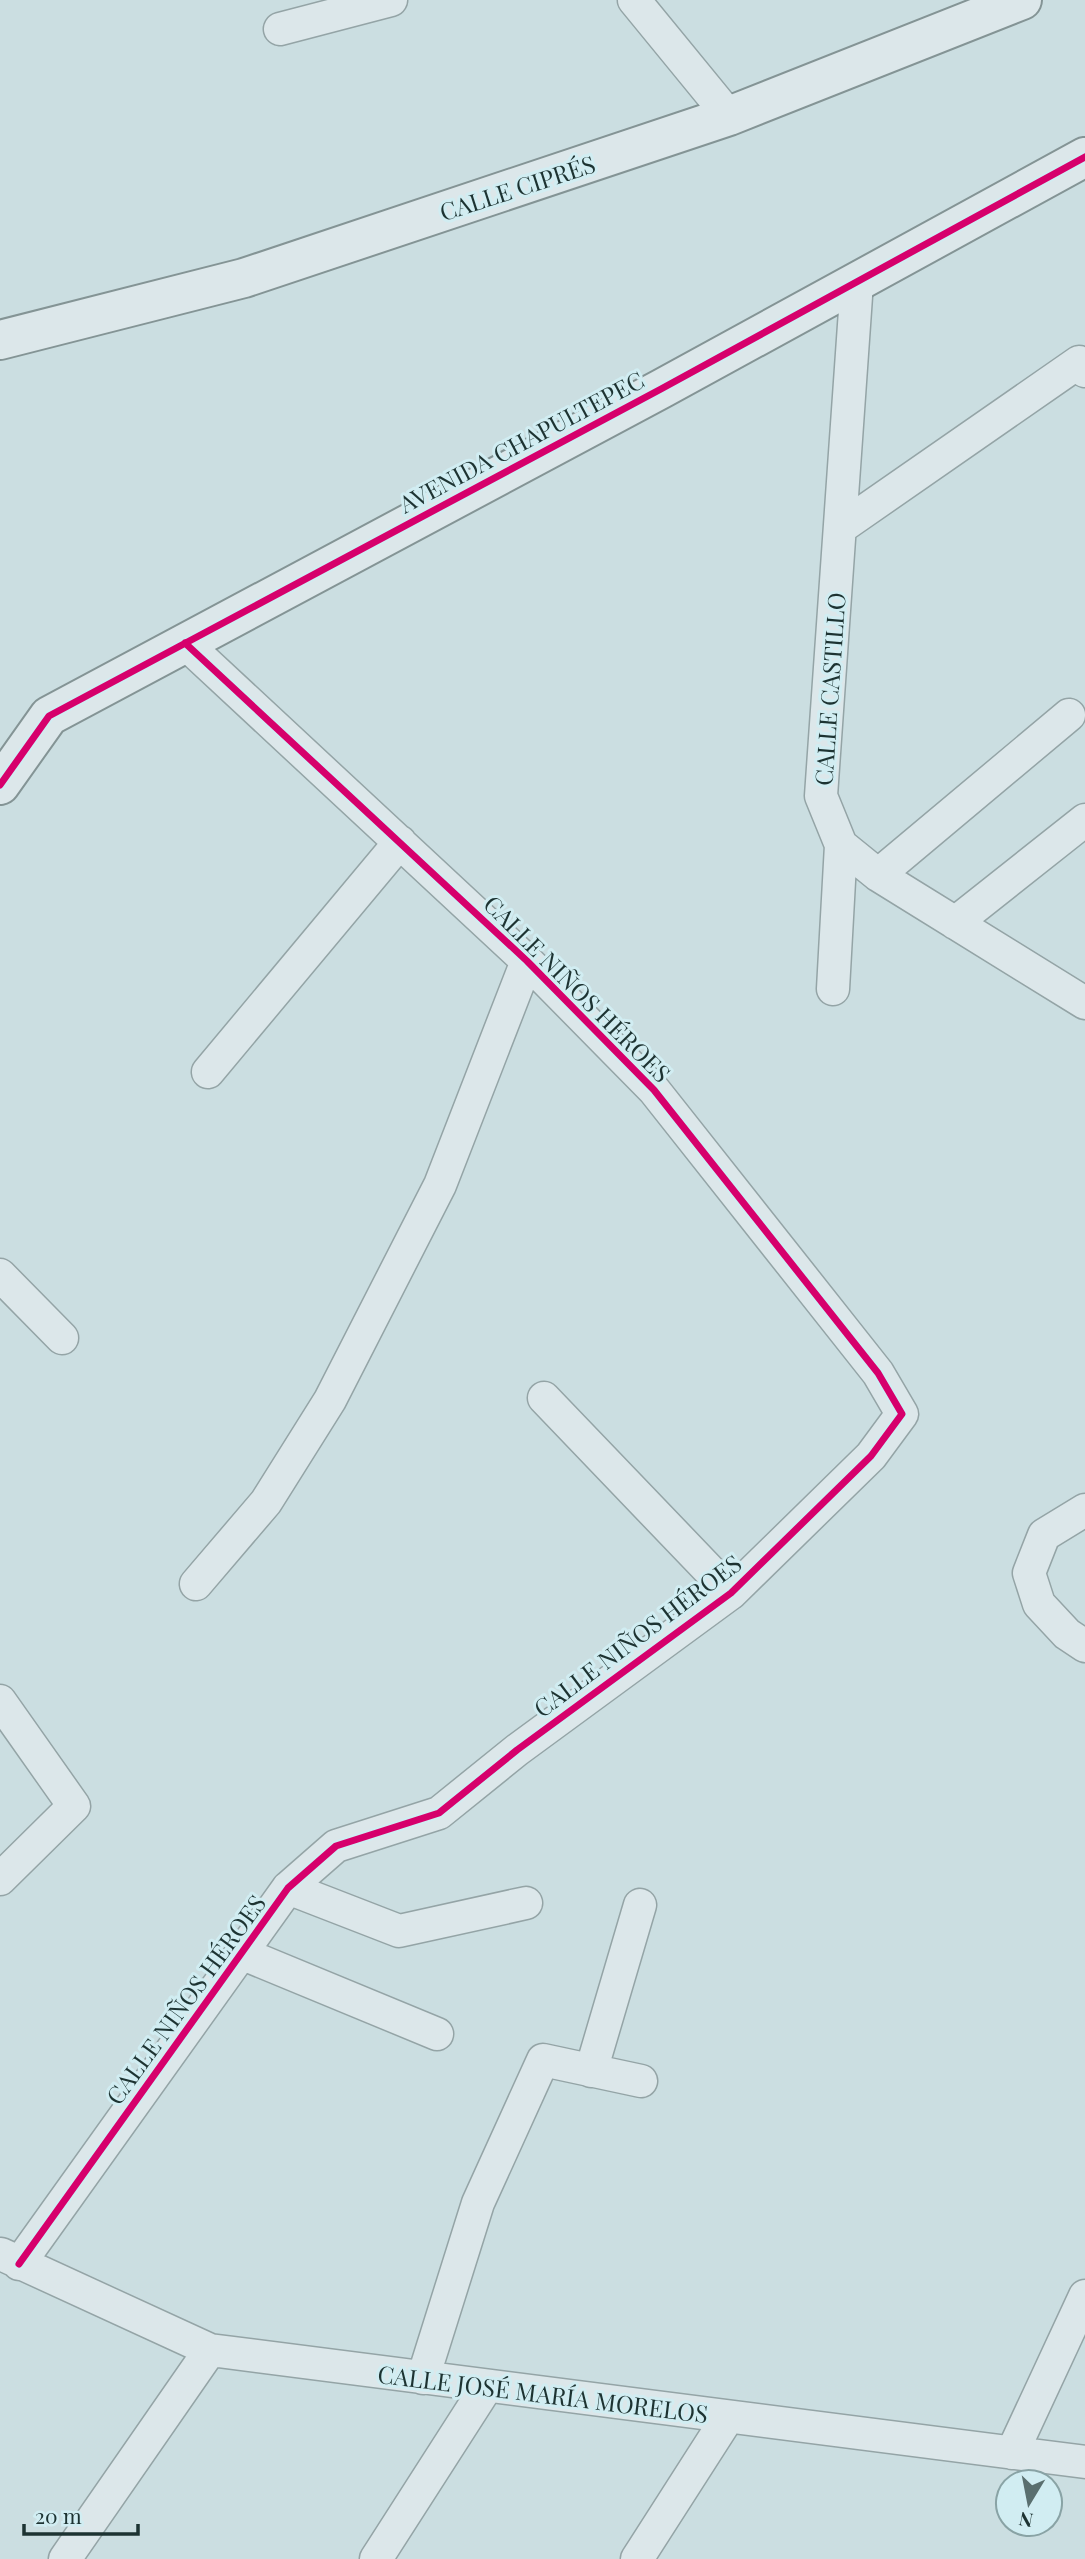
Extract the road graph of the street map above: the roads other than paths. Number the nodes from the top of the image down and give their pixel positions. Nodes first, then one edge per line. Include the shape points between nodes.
1 (391, 0) edge
2 (634, 0) edge
3 (1022, 0) edge
4 (280, 29) dead end
5 (729, 116) junction
6 (1085, 157) edge
7 (857, 282) junction
8 (0, 340) edge
9 (1085, 371) edge
10 (840, 528) junction
11 (185, 643) junction
12 (1069, 715) dead end
13 (0, 785) edge
14 (1085, 820) edge
15 (400, 842) junction
16 (842, 845) junction
17 (878, 875) junction
18 (955, 923) junction
19 (527, 961) junction
20 (833, 989) dead end
21 (1085, 1003) edge
22 (208, 1072) dead end
23 (0, 1275) edge
24 (62, 1338) dead end
25 (544, 1398) dead end
26 (1085, 1510) edge
27 (196, 1584) dead end
28 (731, 1593) junction
29 (1085, 1646) edge
30 (0, 1701) edge
31 (0, 1879) edge
32 (288, 1888) junction
33 (526, 1903) dead end
34 (640, 1905) dead end
35 (241, 1953) junction
36 (437, 2034) dead end
37 (592, 2071) junction
38 (641, 2081) dead end
39 (9, 2259) edge
40 (1085, 2296) edge
41 (211, 2350) junction
42 (423, 2378) junction
43 (487, 2386) junction
44 (728, 2417) junction
45 (1012, 2453) junction
46 (1085, 2462) edge
47 (65, 2559) edge
48 (376, 2559) edge
49 (636, 2559) edge

1 - 4 street
2 - 5 street
3 - 5 street, CALLE CIPRÉS
5 - 8 street, CALLE CIPRÉS via 244,278
6 - 7 street, AVENIDA CHAPULTEPEC
7 - 10 street, CALLE CASTILLO
7 - 11 street, AVENIDA CHAPULTEPEC
9 - 10 street via 1079,362
10 - 16 street, CALLE CASTILLO via 821,796
11 - 13 street, AVENIDA CHAPULTEPEC via 49,716
11 - 15 street, CALLE NIÑOS HÉROES
12 - 17 street
14 - 18 street
15 - 19 street, CALLE NIÑOS HÉROES
15 - 22 street
16 - 17 street, CALLE CASTILLO
16 - 20 street
17 - 18 street, CALLE CASTILLO
18 - 21 street, CALLE CASTILLO
19 - 27 street via 439,1185 330,1400 266,1502
19 - 28 street, CALLE NIÑOS HÉROES via 654,1090 878,1373 902,1414 871,1456
23 - 24 street
25 - 28 street
26 - 29 street via 1044,1535 1029,1573 1039,1604
28 - 32 street, CALLE NIÑOS HÉROES via 517,1750 439,1814 336,1846
30 - 31 street via 74,1806
32 - 33 street via 398,1931
32 - 35 street, CALLE NIÑOS HÉROES
34 - 37 street
35 - 36 street
35 - 39 street, CALLE NIÑOS HÉROES
37 - 38 street
37 - 42 street via 542,2060 478,2203
39 - 41 street, CALLE JOSÉ MARÍA MORELOS
40 - 45 street
41 - 42 street, CALLE JOSÉ MARÍA MORELOS
41 - 47 street
42 - 43 street, CALLE JOSÉ MARÍA MORELOS
43 - 44 street, CALLE JOSÉ MARÍA MORELOS
43 - 48 street
44 - 45 street, CALLE JOSÉ MARÍA MORELOS
44 - 49 street
45 - 46 street, CALLE JOSÉ MARÍA MORELOS

